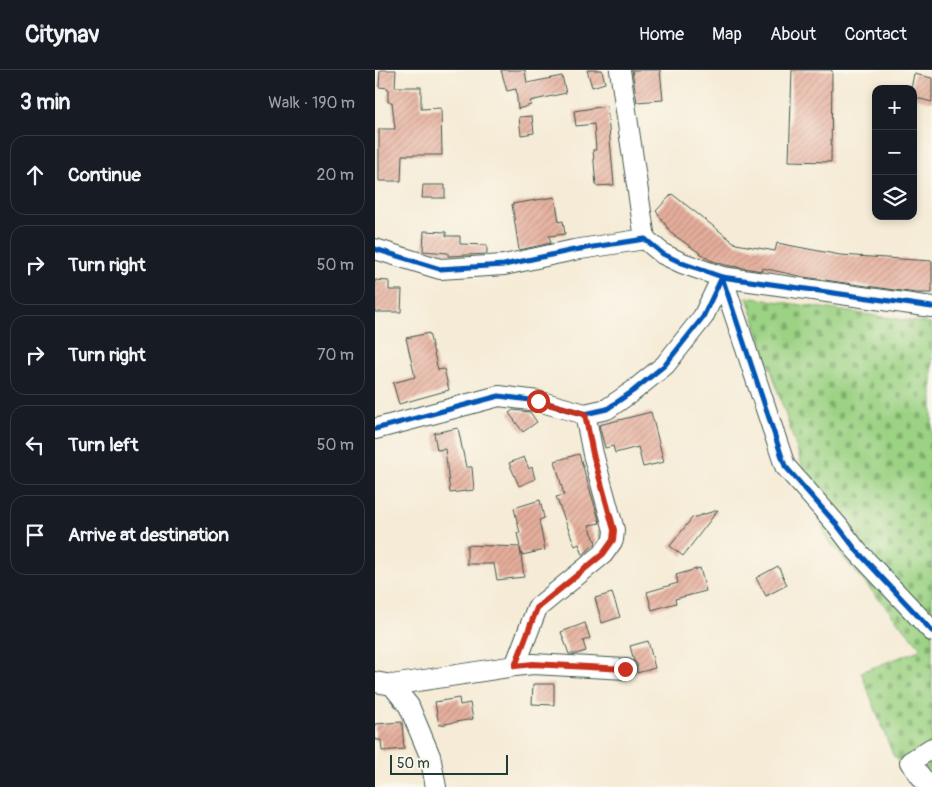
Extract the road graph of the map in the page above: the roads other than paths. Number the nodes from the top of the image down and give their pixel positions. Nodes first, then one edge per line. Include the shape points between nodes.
1 (621, 70) edge
2 (645, 239) junction
3 (375, 249) edge
4 (722, 277) junction
5 (932, 307) edge
6 (585, 414) junction
7 (375, 429) edge
8 (932, 631) edge
9 (515, 666) junction
10 (625, 669) dead end
11 (384, 684) edge
12 (932, 748) edge
13 (436, 787) edge
14 (929, 787) edge

1 - 2 street
2 - 3 street via 504,264 441,269
2 - 4 street via 663,254
4 - 5 street
4 - 6 street via 703,318 665,365 607,409
4 - 8 street via 785,466 856,550
6 - 7 street via 538,401 499,396
6 - 9 street via 614,530 613,540 603,554 537,608
9 - 10 street
9 - 11 street
11 - 13 street via 409,706 430,756
12 - 14 street via 910,762

